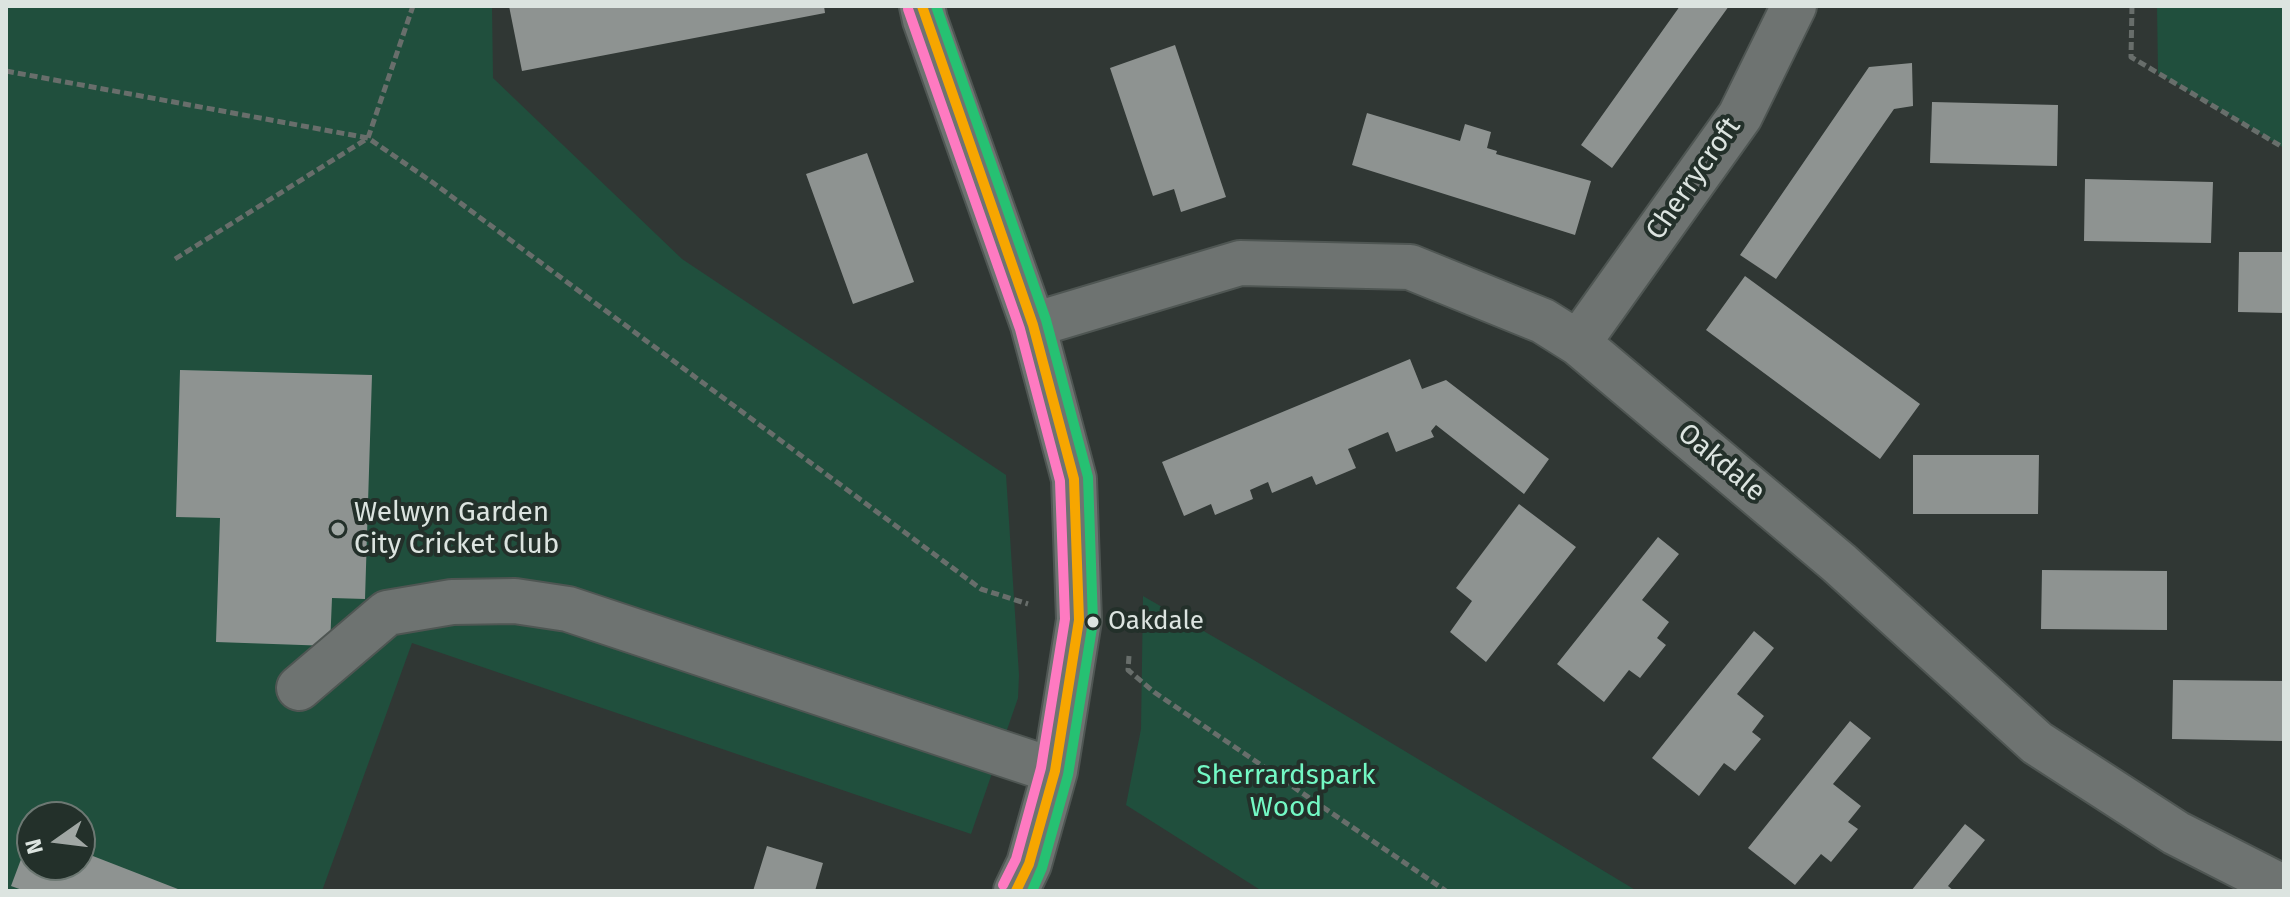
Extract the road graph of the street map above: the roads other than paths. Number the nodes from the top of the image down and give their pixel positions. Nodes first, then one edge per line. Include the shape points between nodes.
1 (922, 6) edge
2 (1794, 6) edge
3 (1033, 325) junction
4 (1578, 343) junction
5 (299, 688) dead end
6 (1055, 771) junction
7 (2284, 888) edge
8 (1016, 891) edge

1 - 3 street
2 - 4 street, Cherrycroft via 1740,116
3 - 4 street, Oakdale via 1240,263 1410,267 1543,321
3 - 6 street via 1074,479 1079,620
4 - 7 street, Oakdale via 1839,563 2037,743 2176,833
5 - 6 street via 387,613 452,602 515,601 568,609
6 - 8 street via 1029,864

